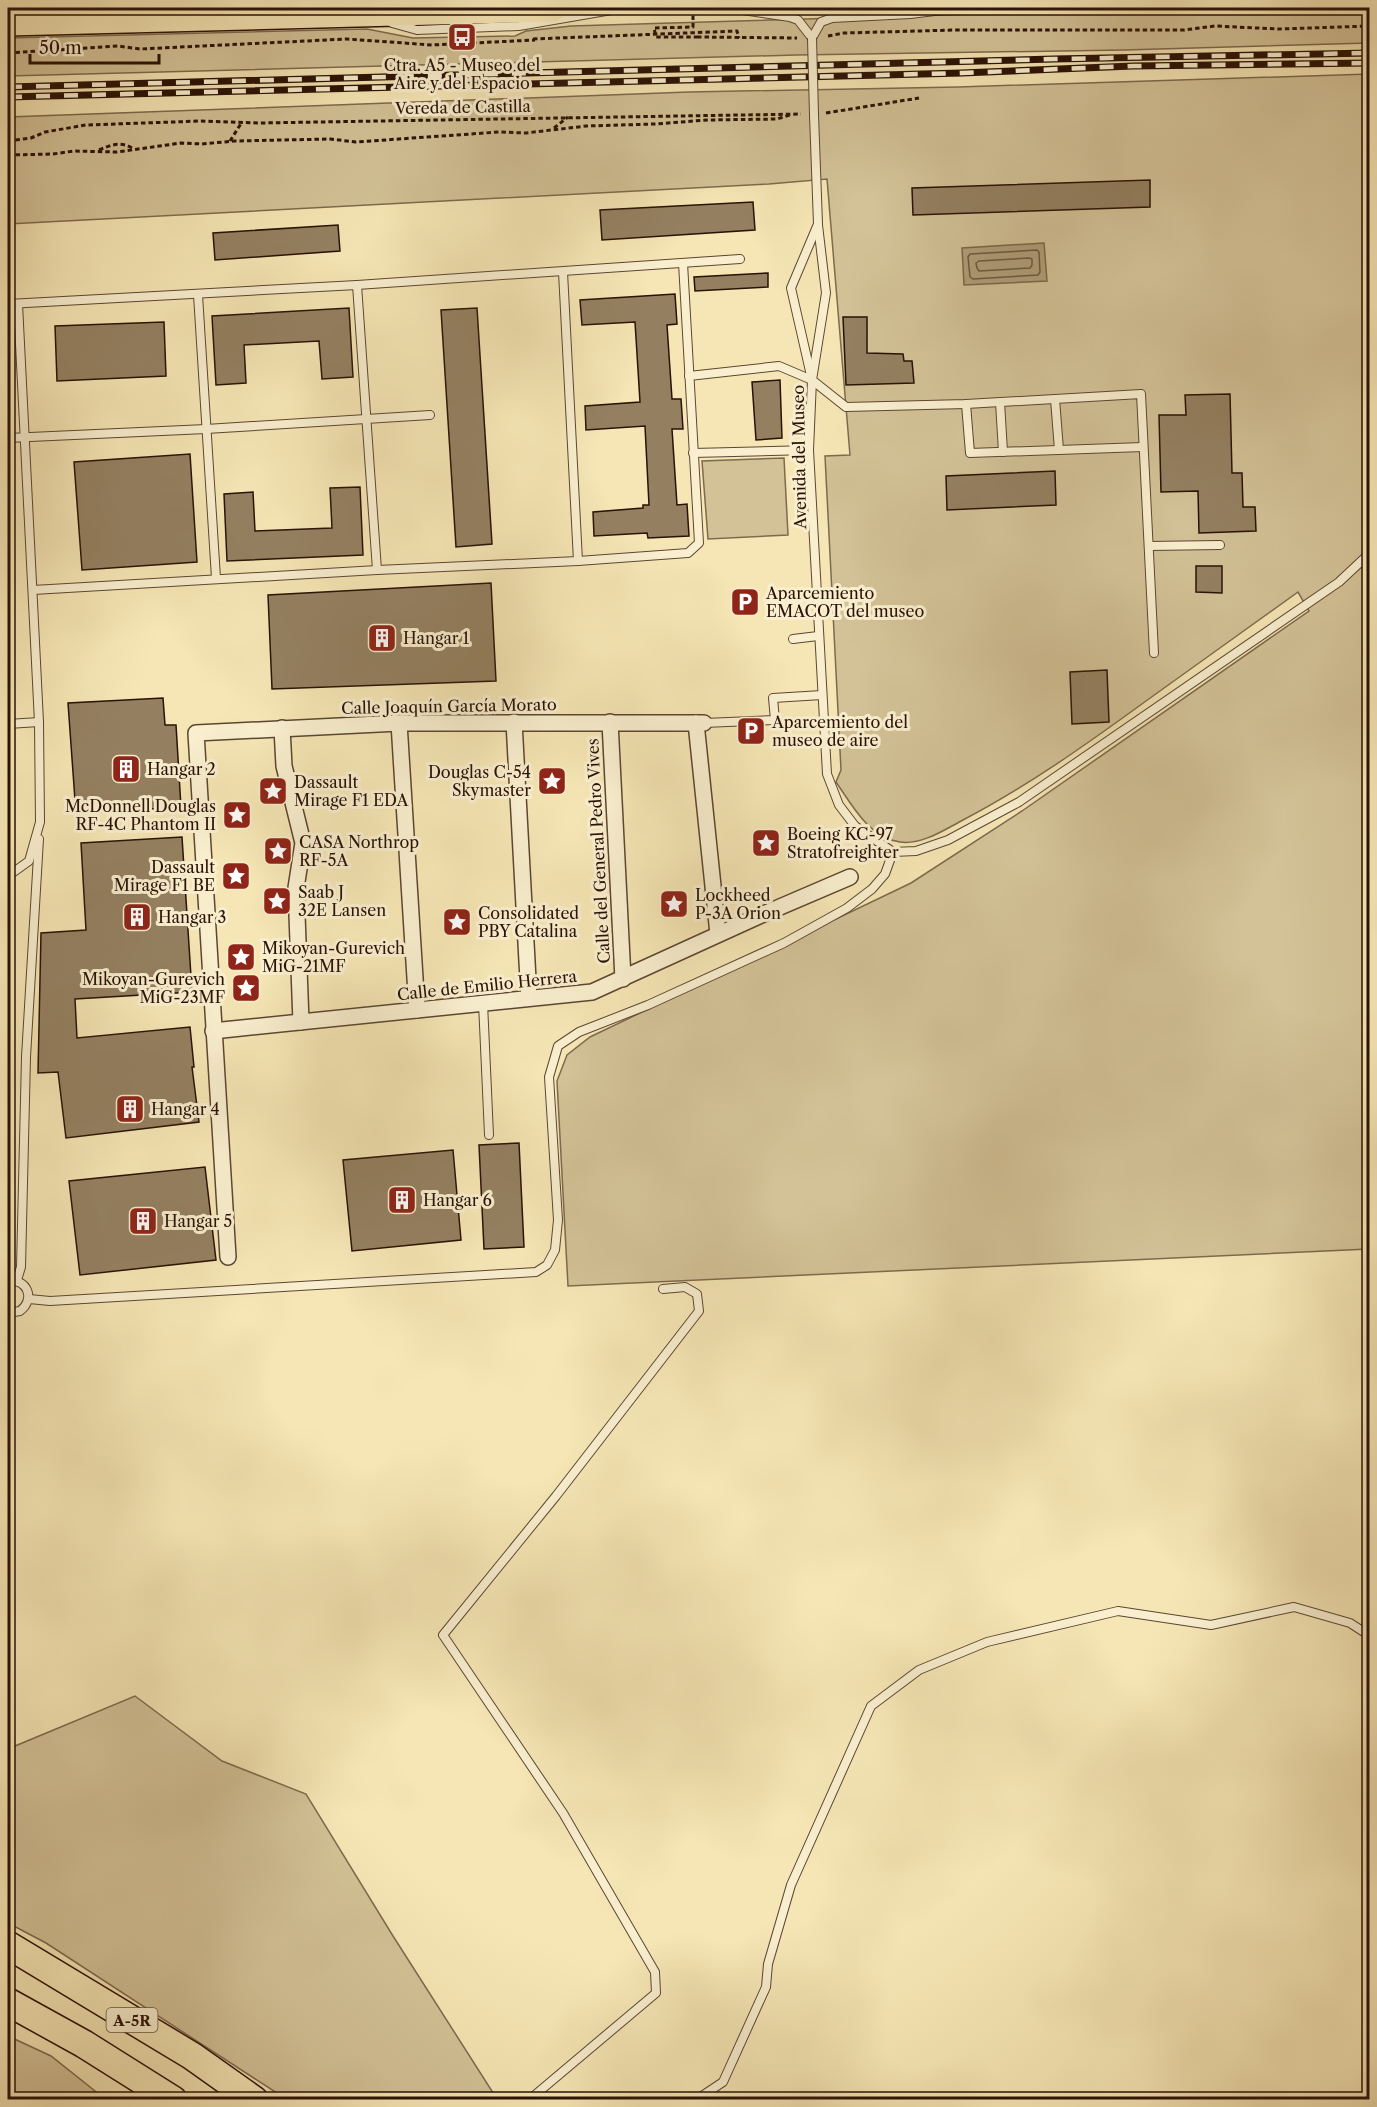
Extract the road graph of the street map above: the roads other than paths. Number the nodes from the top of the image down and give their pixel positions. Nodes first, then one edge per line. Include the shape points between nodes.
1 (553, 8) edge
2 (622, 8) edge
3 (729, 8) edge
4 (959, 8) edge
5 (362, 14) junction
6 (8, 22) edge
7 (812, 38) junction
8 (818, 221) junction
9 (740, 259) dead end
10 (682, 263) junction
11 (563, 272) junction
12 (357, 285) junction
13 (198, 295) junction
14 (8, 304) edge
15 (18, 304) junction
16 (689, 376) junction
17 (812, 380) junction
18 (1055, 399) junction
19 (1000, 402) junction
20 (966, 404) junction
21 (430, 415) dead end
22 (366, 419) junction
23 (206, 429) junction
24 (8, 438) edge
25 (24, 438) junction
26 (1143, 447) junction
27 (808, 450) junction
28 (1059, 450) junction
29 (1003, 452) junction
30 (693, 453) junction
31 (1220, 544) dead end
32 (1149, 546) junction
33 (1370, 553) edge
34 (578, 561) junction
35 (377, 570) junction
36 (216, 578) junction
37 (33, 590) junction
38 (818, 636) junction
39 (793, 639) dead end
40 (1154, 653) dead end
41 (822, 695) junction
42 (39, 722) junction
43 (513, 722) junction
44 (610, 722) junction
45 (399, 723) junction
46 (700, 723) junction
47 (8, 724) edge
48 (282, 728) junction
49 (40, 822) junction
50 (893, 852) junction
51 (8, 876) edge
52 (850, 877) dead end
53 (718, 934) junction
54 (623, 979) junction
55 (529, 998) junction
56 (483, 1003) junction
57 (417, 1010) junction
58 (301, 1022) junction
59 (213, 1031) junction
60 (489, 1135) dead end
61 (228, 1257) dead end
62 (17, 1280) junction
63 (8, 1281) edge
64 (663, 1289) dead end
65 (29, 1299) junction
66 (8, 1313) edge
67 (1370, 1636) edge
68 (8, 1945) edge
69 (8, 2002) edge
70 (84, 2044) junction
71 (158, 2100) edge
72 (173, 2100) edge
73 (254, 2100) edge
74 (529, 2100) edge
75 (696, 2100) edge

1 - 5 highway
2 - 5 lane via 519,26 417,30
3 - 7 lane via 790,17 798,20
4 - 7 lane via 832,18 821,22
5 - 6 highway
7 - 8 lane, Avenida del Museo, bridge
8 - 17 lane via 826,293
8 - 17 lane, Avenida del Museo via 791,288
9 - 10 lane
10 - 11 lane
10 - 16 lane
11 - 12 lane
11 - 34 lane
12 - 13 lane
12 - 22 lane
13 - 15 lane
13 - 23 lane
14 - 15 lane
15 - 25 lane
16 - 17 lane via 779,366
16 - 30 lane
17 - 20 lane via 846,407
17 - 27 lane, Avenida del Museo
18 - 19 lane
18 - 26 lane via 1141,394
18 - 28 lane
19 - 20 lane
19 - 29 lane
20 - 29 lane via 970,453
21 - 22 lane
22 - 23 lane
22 - 35 lane
23 - 25 lane
23 - 36 lane
24 - 25 lane
25 - 37 lane
26 - 28 lane
26 - 32 lane
27 - 30 lane
27 - 38 lane, Avenida del Museo
28 - 29 lane
30 - 34 lane via 699,543 688,553
31 - 32 lane
32 - 40 lane
33 - 50 lane via 1339,582 1019,802 948,840 916,851
34 - 35 lane
35 - 36 lane
36 - 37 lane
37 - 42 lane
38 - 39 lane
38 - 41 lane, Avenida del Museo
41 - 46 lane via 773,698 775,720
41 - 50 lane, Avenida del Museo via 827,774 839,805 855,826
42 - 47 lane
42 - 49 lane
43 - 44 street, Calle Joaquín García Morato
43 - 45 street, Calle Joaquín García Morato
43 - 55 street
44 - 46 street, Calle Joaquín García Morato
44 - 54 street, Calle del General Pedro Vives
45 - 48 street, Calle Joaquín García Morato
45 - 57 street
46 - 53 street
48 - 58 street via 284,765 303,843 296,888
48 - 59 street, Calle Joaquín García Morato via 195,733
49 - 51 lane via 29,861
49 - 62 lane via 26,1057 21,1267
50 - 65 lane via 885,873 872,889 847,908 784,943 579,1032 558,1046 549,1077 558,1220 555,1250 547,1265 536,1272 50,1301
52 - 53 street, Calle de Emilio Herrera
53 - 54 street, Calle de Emilio Herrera
54 - 55 street, Calle de Emilio Herrera via 592,992
55 - 56 street, Calle de Emilio Herrera
56 - 57 street, Calle de Emilio Herrera
56 - 60 lane
57 - 58 street, Calle de Emilio Herrera
58 - 59 street, Calle de Emilio Herrera
59 - 61 street
62 - 63 lane
62 - 65 lane via 26,1287
64 - 74 lane via 685,1287 697,1294 699,1311 443,1635 563,1813 655,1972 656,1993
65 - 66 lane via 20,1311
67 - 75 lane via 1350,1623 1294,1607 1211,1625 1118,1611 987,1642 920,1671 870,1706 790,1885 768,1964 766,1987 723,2082
68 - 73 highway, A-5R via 192,2056
69 - 70 highway, A-5R
70 - 71 highway
70 - 72 highway, A-5R

